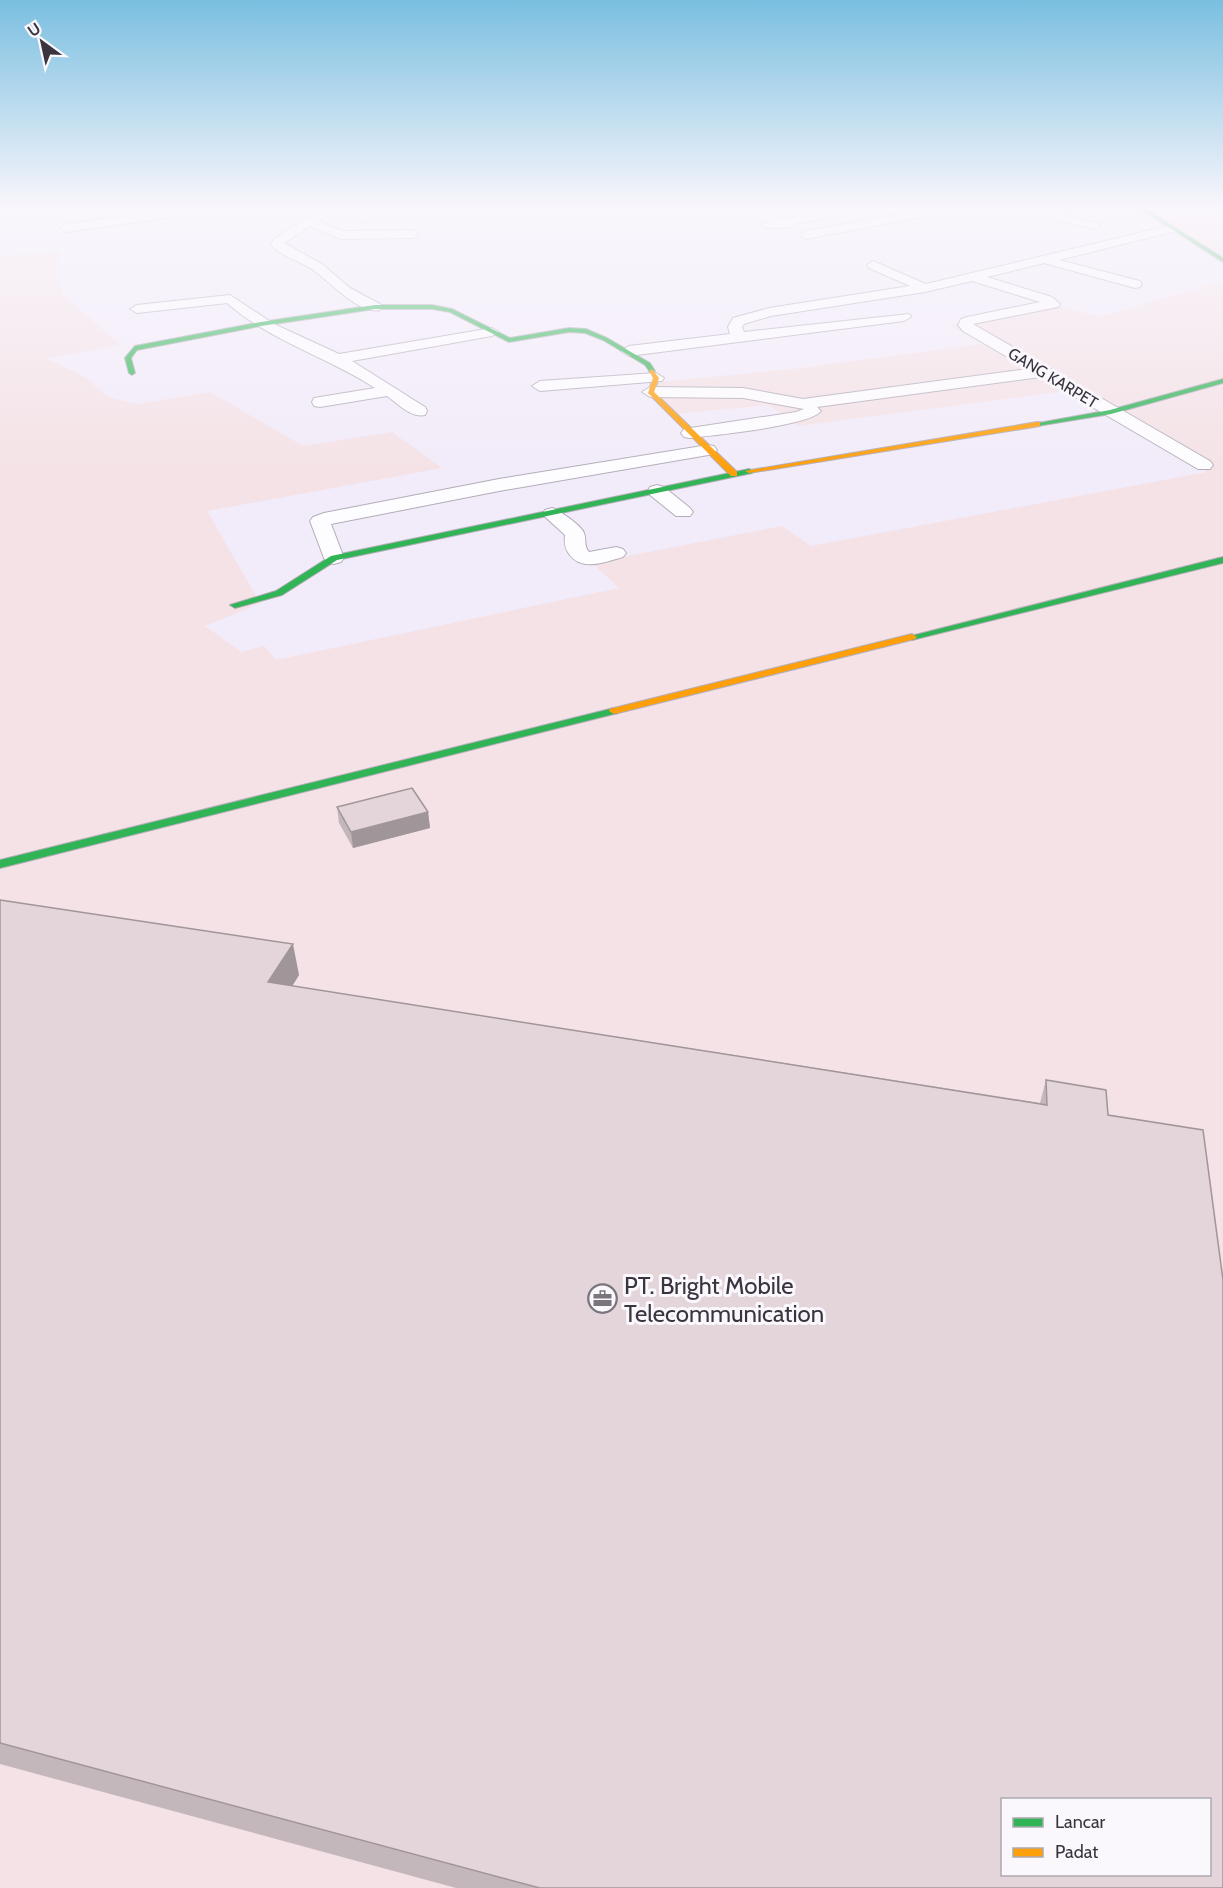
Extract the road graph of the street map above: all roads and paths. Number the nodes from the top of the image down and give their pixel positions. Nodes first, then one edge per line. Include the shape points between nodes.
1 (222, 294) edge
2 (351, 294) edge
3 (891, 294) joint
4 (1024, 294) edge
5 (230, 299) junction
6 (919, 303) dead end
7 (375, 307) junction
8 (137, 309) dead end
9 (904, 317) dead end
10 (261, 324) junction
11 (499, 336) junction
12 (738, 338) junction
13 (695, 344) junction
14 (629, 351) junction
15 (711, 357) dead end
16 (337, 359) junction
17 (1044, 372) junction
18 (132, 373) dead end
19 (1223, 381) edge
20 (653, 385) junction
21 (540, 386) dead end
22 (390, 391) junction
23 (835, 399) junction
24 (320, 402) dead end
25 (419, 411) dead end
26 (1111, 412) junction
27 (690, 433) junction
28 (708, 450) junction
29 (1204, 465) dead end
30 (734, 474) junction
31 (657, 490) junction
32 (683, 512) dead end
33 (552, 514) junction
34 (616, 553) dead end
35 (334, 558) junction
36 (1223, 560) edge
37 (235, 605) dead end
38 (0, 864) edge

1 - 5 street
2 - 7 street
3 - 6 street
3 - 12 street via 770,312 738,321
4 - 17 street, GANG KARPET via 1053,304 972,320 965,325
5 - 8 street
5 - 10 street
7 - 10 street
7 - 11 street via 432,307 452,312
9 - 12 street
10 - 16 street
10 - 18 street via 135,348 128,358
11 - 14 street via 569,330 586,332
11 - 16 street
12 - 13 street
13 - 14 street
13 - 15 street
14 - 20 street via 648,364
16 - 22 street
17 - 23 street
17 - 26 street, GANG KARPET
19 - 26 street
20 - 21 street
20 - 23 street via 742,393 803,404
20 - 27 street
22 - 24 street
22 - 25 street
23 - 27 street via 803,416
26 - 29 street, GANG KARPET
26 - 30 street
27 - 28 street
28 - 30 street
28 - 35 street via 324,519 320,521
30 - 31 street
31 - 32 street
31 - 33 street
33 - 34 street via 575,534 576,551 585,559
33 - 35 street
35 - 37 street via 279,593
36 - 38 street

